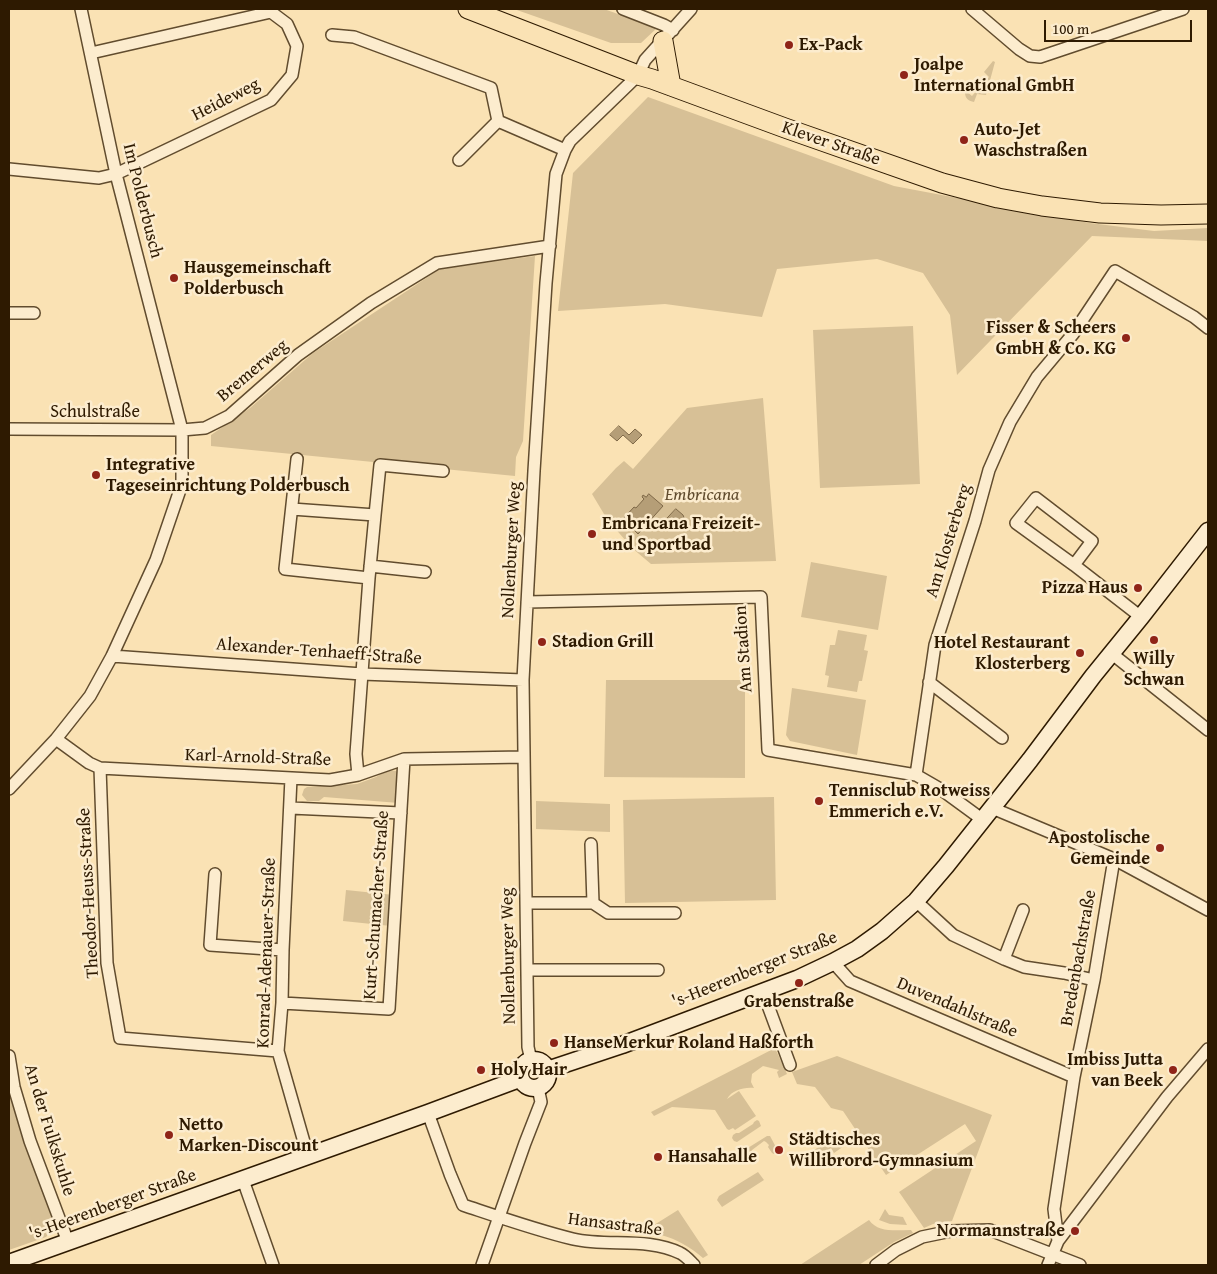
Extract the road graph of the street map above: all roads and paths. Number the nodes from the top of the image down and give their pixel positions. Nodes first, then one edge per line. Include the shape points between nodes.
1 (81, 9) edge
2 (468, 9) edge
3 (623, 9) edge
4 (691, 9) edge
5 (972, 9) edge
6 (1183, 9) edge
7 (668, 35) junction
8 (332, 36) dead end
9 (91, 53) junction
10 (638, 75) junction
11 (671, 86) junction
12 (498, 121) junction
13 (565, 150) junction
14 (459, 160) dead end
15 (9, 169) edge
16 (116, 174) junction
17 (1208, 214) edge
18 (550, 246) junction
19 (9, 313) edge
20 (34, 313) dead end
21 (1208, 328) edge
22 (9, 429) edge
23 (182, 430) junction
24 (296, 459) dead end
25 (443, 471) dead end
26 (292, 509) junction
27 (375, 516) junction
28 (1208, 531) edge
29 (1074, 565) junction
30 (369, 572) junction
31 (425, 572) dead end
32 (527, 602) junction
33 (1141, 617) junction
34 (1111, 653) junction
35 (112, 656) junction
36 (362, 674) junction
37 (523, 680) junction
38 (929, 682) junction
39 (1208, 730) edge
40 (1002, 738) dead end
41 (56, 739) junction
42 (524, 757) junction
43 (404, 759) junction
44 (100, 768) junction
45 (358, 775) junction
46 (916, 775) junction
47 (291, 778) junction
48 (9, 789) edge
49 (290, 808) junction
50 (401, 813) junction
51 (988, 814) junction
52 (591, 844) dead end
53 (1114, 859) junction
54 (215, 874) dead end
55 (916, 901) junction
56 (526, 903) junction
57 (593, 903) junction
58 (1023, 910) dead end
59 (1208, 910) edge
60 (675, 913) dead end
61 (283, 950) junction
62 (1004, 959) junction
63 (834, 962) junction
64 (526, 970) junction
65 (658, 970) dead end
66 (1094, 980) junction
67 (763, 992) junction
68 (282, 1003) junction
69 (1208, 1049) edge
70 (278, 1051) junction
71 (9, 1056) edge
72 (531, 1060) junction
73 (790, 1065) dead end
74 (547, 1070) junction
75 (1074, 1077) junction
76 (520, 1078) junction
77 (538, 1088) junction
78 (428, 1113) junction
79 (308, 1156) junction
80 (243, 1180) junction
81 (499, 1217) junction
82 (1058, 1241) junction
83 (68, 1242) junction
84 (1050, 1260) edge
85 (9, 1263) edge
86 (273, 1265) edge
87 (482, 1265) edge
88 (694, 1265) edge
89 (876, 1265) edge
90 (1080, 1265) edge

1 - 9 street, Im Polderbusch
2 - 10 main road, Klever Straße
3 - 7 street via 664,24
4 - 7 street, Nollenburger Weg
5 - 6 street via 1019,49 1030,56 1040,57
7 - 10 street, Nollenburger Weg via 645,60
7 - 11 main road
8 - 12 street via 354,37 491,88
9 - 16 street, Im Polderbusch
9 - 16 street, Heideweg via 272,12 287,24 297,46 292,75 271,100
10 - 11 main road, Klever Straße
10 - 13 street, Nollenburger Weg via 570,141
11 - 17 main road, Klever Straße via 942,183 998,198 1100,213
12 - 13 street
12 - 14 street
13 - 18 street, Nollenburger Weg via 556,174
15 - 16 street, Heideweg via 100,178
16 - 23 street, Im Polderbusch
18 - 23 street, Bremerweg via 437,263 298,355 229,416 205,428
18 - 32 street, Nollenburger Weg
19 - 20 street
21 - 38 street, Am Klosterberg via 1115,271 1073,334 1037,377 1010,422 989,470 935,645
22 - 23 street, Schulstraße
23 - 35 street via 182,484 156,560
24 - 26 street
25 - 27 street via 380,466
26 - 27 street
26 - 30 street via 285,569
27 - 30 street
28 - 33 street, 's-Heerenberger Straße
29 - 29 street via 1016,523 1036,498 1092,541
29 - 33 street
30 - 31 street
30 - 36 street
32 - 37 street, Nollenburger Weg
32 - 46 street, Am Stadion via 760,597 768,750
33 - 34 street, 's-Heerenberger Straße
34 - 39 street
34 - 51 street, 's-Heerenberger Straße
35 - 36 street, Alexander-Tenhaeff-Straße
35 - 41 street via 90,696
36 - 37 street, Alexander-Tenhaeff-Straße
36 - 45 street via 356,754
37 - 42 street, Nollenburger Weg
38 - 40 street
38 - 46 street, Am Klosterberg
41 - 44 street, Karl-Arnold-Straße
41 - 48 street
42 - 43 street, Karl-Arnold-Straße
42 - 56 street, Nollenburger Weg
43 - 45 street, Karl-Arnold-Straße
43 - 50 street, Kurt-Schumacher-Straße
44 - 47 street, Karl-Arnold-Straße
44 - 70 street, Theodor-Heuss-Straße via 107,963 120,1038
45 - 47 street, Karl-Arnold-Straße via 330,780
46 - 51 street
47 - 49 street, Konrad-Adenauer-Straße
49 - 50 street
49 - 61 street, Konrad-Adenauer-Straße
50 - 68 street, Kurt-Schumacher-Straße via 389,1009
51 - 53 street
51 - 55 street, 's-Heerenberger Straße
52 - 57 street
53 - 59 street
53 - 66 street, Bredenbachstraße
54 - 61 street via 210,945
55 - 62 street via 952,935
55 - 63 street, 's-Heerenberger Straße via 876,936
56 - 57 street
56 - 64 street, Nollenburger Weg
57 - 60 street via 608,912
58 - 62 street
61 - 68 street, Konrad-Adenauer-Straße
62 - 66 street via 1024,967
63 - 67 street, 's-Heerenberger Straße
63 - 75 street, Duvendahlstraße via 850,981
64 - 65 street
64 - 72 street, Nollenburger Weg
66 - 75 street, Bredenbachstraße
67 - 73 street
67 - 74 street, 's-Heerenberger Straße
68 - 70 street, Konrad-Adenauer-Straße
69 - 82 street via 1167,1097
70 - 79 street, Konrad-Adenauer-Straße
71 - 83 street, An der Fulkskuhle via 14,1087 30,1141
72 - 74 street via 542,1062
72 - 76 street via 520,1069
74 - 77 street via 546,1082
75 - 82 street, Bredenbachstraße via 1054,1209
76 - 77 street via 526,1087
76 - 78 street, 's-Heerenberger Straße
77 - 81 street via 541,1102
78 - 79 street, 's-Heerenberger Straße
78 - 81 street via 463,1205
79 - 80 street, 's-Heerenberger Straße
80 - 83 street, 's-Heerenberger Straße
80 - 86 street
81 - 87 street
81 - 88 street, Hansastraße via 576,1240 660,1246 681,1253
82 - 84 street
83 - 85 street, 's-Heerenberger Straße
84 - 89 street via 990,1230 951,1230 922,1237
84 - 90 street

